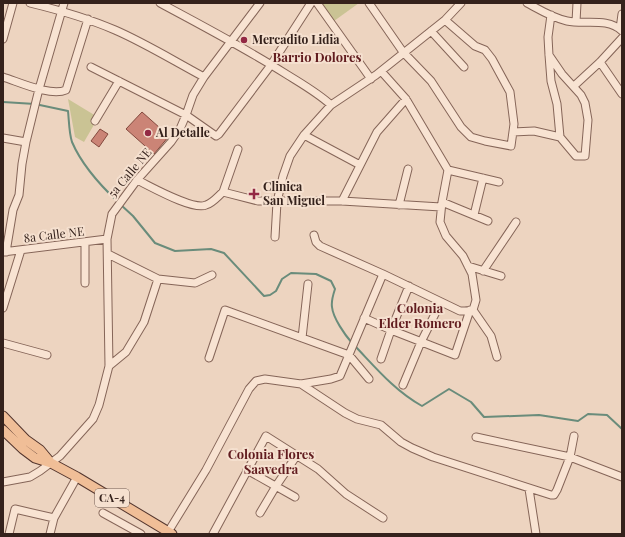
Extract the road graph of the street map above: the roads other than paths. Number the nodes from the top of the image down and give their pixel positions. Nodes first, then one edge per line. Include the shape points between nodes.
1 (13, 3) edge
2 (30, 3) edge
3 (64, 3) edge
4 (160, 3) edge
5 (260, 3) edge
6 (311, 3) edge
7 (317, 3) edge
8 (369, 3) edge
9 (461, 3) edge
10 (527, 3) edge
11 (577, 3) edge
12 (61, 11) junction
13 (622, 14) edge
14 (551, 15) junction
15 (88, 19) junction
16 (445, 20) junction
17 (576, 22) junction
18 (621, 30) edge
19 (431, 31) junction
20 (622, 38) edge
21 (3, 39) edge
22 (231, 41) junction
23 (404, 52) junction
24 (548, 55) junction
25 (600, 62) junction
26 (271, 65) junction
27 (91, 67) dead end
28 (464, 67) dead end
29 (381, 71) junction
30 (3, 77) edge
31 (204, 77) junction
32 (371, 79) junction
33 (119, 81) junction
34 (574, 86) junction
35 (39, 89) junction
36 (622, 94) edge
37 (406, 99) junction
38 (332, 105) junction
39 (186, 115) junction
40 (95, 121) dead end
41 (513, 132) junction
42 (304, 135) junction
43 (560, 137) junction
44 (3, 138) edge
45 (26, 142) junction
46 (238, 149) dead end
47 (360, 165) junction
48 (408, 169) dead end
49 (448, 170) junction
50 (483, 178) junction
51 (137, 180) junction
52 (499, 182) dead end
53 (223, 192) junction
54 (342, 201) junction
55 (277, 202) junction
56 (441, 204) junction
57 (400, 205) junction
58 (474, 215) junction
59 (488, 221) dead end
60 (516, 222) dead end
61 (314, 236) dead end
62 (275, 237) dead end
63 (107, 239) junction
64 (85, 242) junction
65 (21, 250) junction
66 (5, 252) edge
67 (108, 254) junction
68 (468, 266) junction
69 (483, 271) junction
70 (383, 274) junction
71 (212, 275) dead end
72 (502, 276) dead end
73 (158, 279) junction
74 (85, 283) dead end
75 (308, 284) dead end
76 (409, 286) junction
77 (441, 302) junction
78 (3, 308) edge
79 (471, 310) junction
80 (364, 318) junction
81 (391, 330) junction
82 (302, 338) junction
83 (421, 342) junction
84 (3, 343) edge
85 (350, 352) junction
86 (47, 355) dead end
87 (497, 357) dead end
88 (209, 358) dead end
89 (381, 359) dead end
90 (109, 366) junction
91 (368, 379) dead end
92 (301, 384) junction
93 (403, 385) dead end
94 (3, 416) edge
95 (3, 430) edge
96 (574, 436) dead end
97 (476, 437) dead end
98 (297, 455) junction
99 (570, 457) junction
100 (51, 463) junction
101 (247, 470) junction
102 (77, 477) junction
103 (622, 477) edge
104 (3, 482) edge
105 (276, 486) junction
106 (529, 489) junction
107 (295, 497) dead end
108 (103, 513) dead end
109 (260, 513) dead end
110 (54, 518) junction
111 (383, 518) dead end
112 (134, 532) edge
113 (170, 533) edge
114 (9, 534) edge
115 (50, 534) edge
116 (141, 534) edge
117 (213, 534) edge
118 (536, 534) edge

1 - 21 street
2 - 12 street
3 - 12 street
4 - 22 street
5 - 22 street, 5a Calle NE
6 - 26 street
7 - 32 street
8 - 23 street
9 - 16 street
10 - 14 street
11 - 17 street
12 - 15 street
12 - 35 street
13 - 18 street
14 - 17 street
14 - 24 street
15 - 31 street via 136,40
15 - 35 street via 66,90 55,92
16 - 19 street
16 - 41 street via 475,46 485,50 492,59 510,92
17 - 18 street via 605,23
19 - 23 street
19 - 28 street
20 - 25 street
22 - 26 street
22 - 31 street, 5a Calle NE
23 - 29 street
23 - 41 street via 431,81 461,127 471,136 511,146
24 - 34 street
24 - 43 street
25 - 34 street
25 - 36 street
26 - 38 street
26 - 39 street via 216,136
27 - 33 street
29 - 32 street
29 - 37 street
30 - 35 street
31 - 39 street, 5a Calle NE via 193,95
32 - 38 street
33 - 39 street
33 - 40 street
34 - 43 street via 582,95 588,120 585,156 576,156
35 - 45 street
37 - 47 street via 378,132
37 - 49 street
38 - 42 street
39 - 51 street, 5a Calle NE via 171,142
41 - 43 street via 534,131
42 - 47 street
42 - 55 street via 290,156
44 - 45 street
45 - 66 street via 19,195 13,210
46 - 53 street
47 - 54 street
48 - 57 street
49 - 50 street
49 - 56 street
50 - 52 street
50 - 58 street
51 - 53 street via 188,204 198,206 206,206
51 - 63 street, 5a Calle NE via 112,214
53 - 55 street via 258,201
54 - 55 street
54 - 57 street
55 - 62 street
56 - 57 street
56 - 58 street
56 - 68 street via 440,222 446,236 464,256
58 - 59 street
60 - 69 street
61 - 70 street via 320,246
63 - 64 street, 8a Calle NE
63 - 67 street, 5a Calle NE
64 - 65 street, 8a Calle NE
64 - 74 street
65 - 66 street, 8a Calle NE
65 - 78 street
67 - 73 street
67 - 90 street, 5a Calle NE
68 - 69 street
68 - 79 street via 472,274 476,300
69 - 72 street
70 - 76 street
70 - 80 street
71 - 73 street via 195,283
73 - 90 street via 144,322 126,352
75 - 82 street
76 - 77 street
76 - 81 street
77 - 79 street via 460,311
77 - 83 street
79 - 83 street via 455,355
79 - 87 street via 491,336
80 - 81 street
80 - 85 street
81 - 83 street
81 - 89 street
82 - 85 street
82 - 88 street via 225,310
83 - 93 street
84 - 86 street
85 - 91 street
85 - 92 street via 340,376
90 - 100 street, 5a Calle NE via 93,419
92 - 106 street via 345,413 381,425 412,448
92 - 113 street via 265,379 256,381 249,389 225,438
94 - 100 main road, CA-4
95 - 100 main road, CA-4 via 35,458
96 - 99 street
97 - 99 street
98 - 101 street via 266,436
98 - 105 street
98 - 111 street via 318,469 346,494
99 - 103 street
99 - 106 street via 554,495
100 - 102 main road, CA-4
100 - 104 street, 5a Calle NE via 30,477
101 - 105 street
101 - 117 street
102 - 110 street
102 - 113 main road, CA-4
105 - 107 street
105 - 109 street
106 - 118 street
108 - 112 street
110 - 114 street via 15,509
110 - 115 street
112 - 116 street

